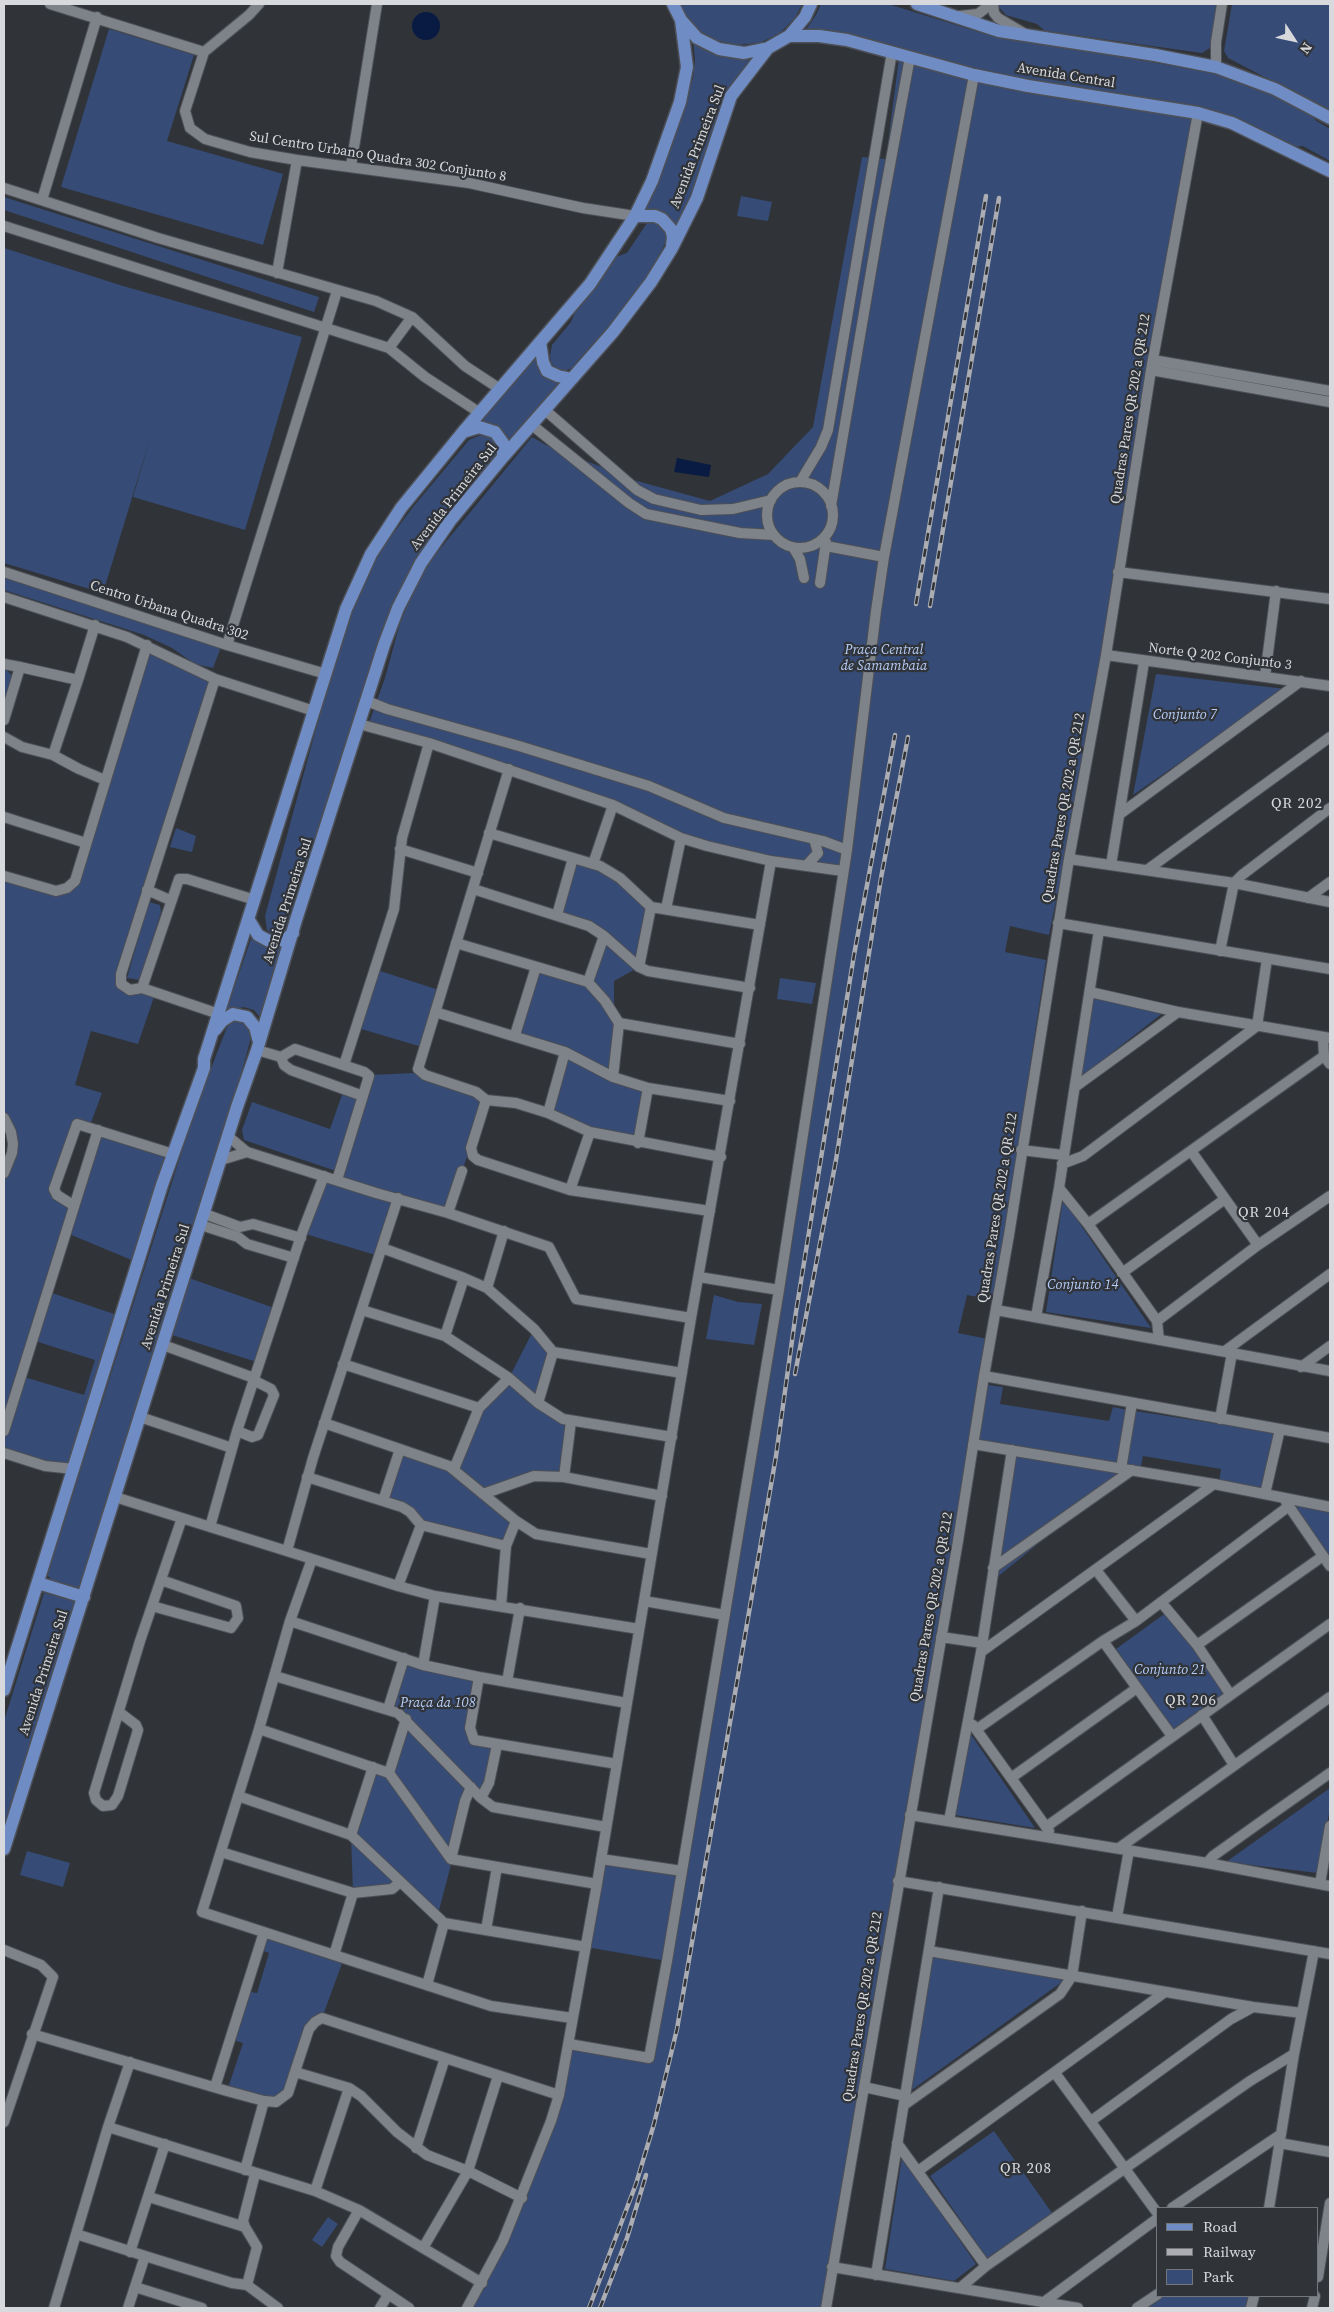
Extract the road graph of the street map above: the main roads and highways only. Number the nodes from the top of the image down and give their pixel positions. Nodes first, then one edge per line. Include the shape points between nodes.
1 (672, 4) edge
2 (811, 4) edge
3 (917, 4) edge
4 (680, 20) junction
5 (789, 36) junction
6 (768, 48) junction
7 (1330, 118) edge
8 (1330, 171) edge
9 (635, 216) junction
10 (672, 248) junction
11 (540, 342) junction
12 (572, 379) junction
13 (463, 432) junction
14 (503, 457) junction
15 (249, 920) junction
16 (293, 933) junction
17 (214, 1030) junction
18 (258, 1046) junction
19 (38, 1583) junction
20 (84, 1597) junction
21 (4, 1690) edge
22 (6, 1834) edge
23 (4, 1849) edge

1 - 4 main road
2 - 5 main road
3 - 7 main road via 999,31 1216,67 1275,89
4 - 6 main road via 698,38 719,49 744,53
4 - 9 main road via 688,67 682,94 652,181
5 - 6 main road
5 - 8 main road, Avenida Central via 847,40 974,75 1198,112 1232,123
6 - 10 main road, Avenida Primeira Sul via 731,96 697,198
9 - 10 main road via 662,219 671,229
9 - 11 main road via 590,284
10 - 12 main road, Avenida Primeira Sul via 652,282
11 - 12 main road via 547,371
11 - 13 main road
12 - 14 main road, Avenida Primeira Sul
13 - 14 main road via 480,427 496,432 503,443
13 - 15 main road via 401,508 371,554 346,608
14 - 16 main road, Avenida Primeira Sul via 450,521 421,563 394,620
15 - 16 main road via 258,935 269,941 285,940
15 - 17 main road
16 - 18 main road, Avenida Primeira Sul
17 - 18 main road via 233,1014 247,1016 254,1025
17 - 19 main road
18 - 20 main road, Avenida Primeira Sul
19 - 20 main road
19 - 21 main road
20 - 22 main road, Avenida Primeira Sul
22 - 23 main road, Avenida Primeira Sul

